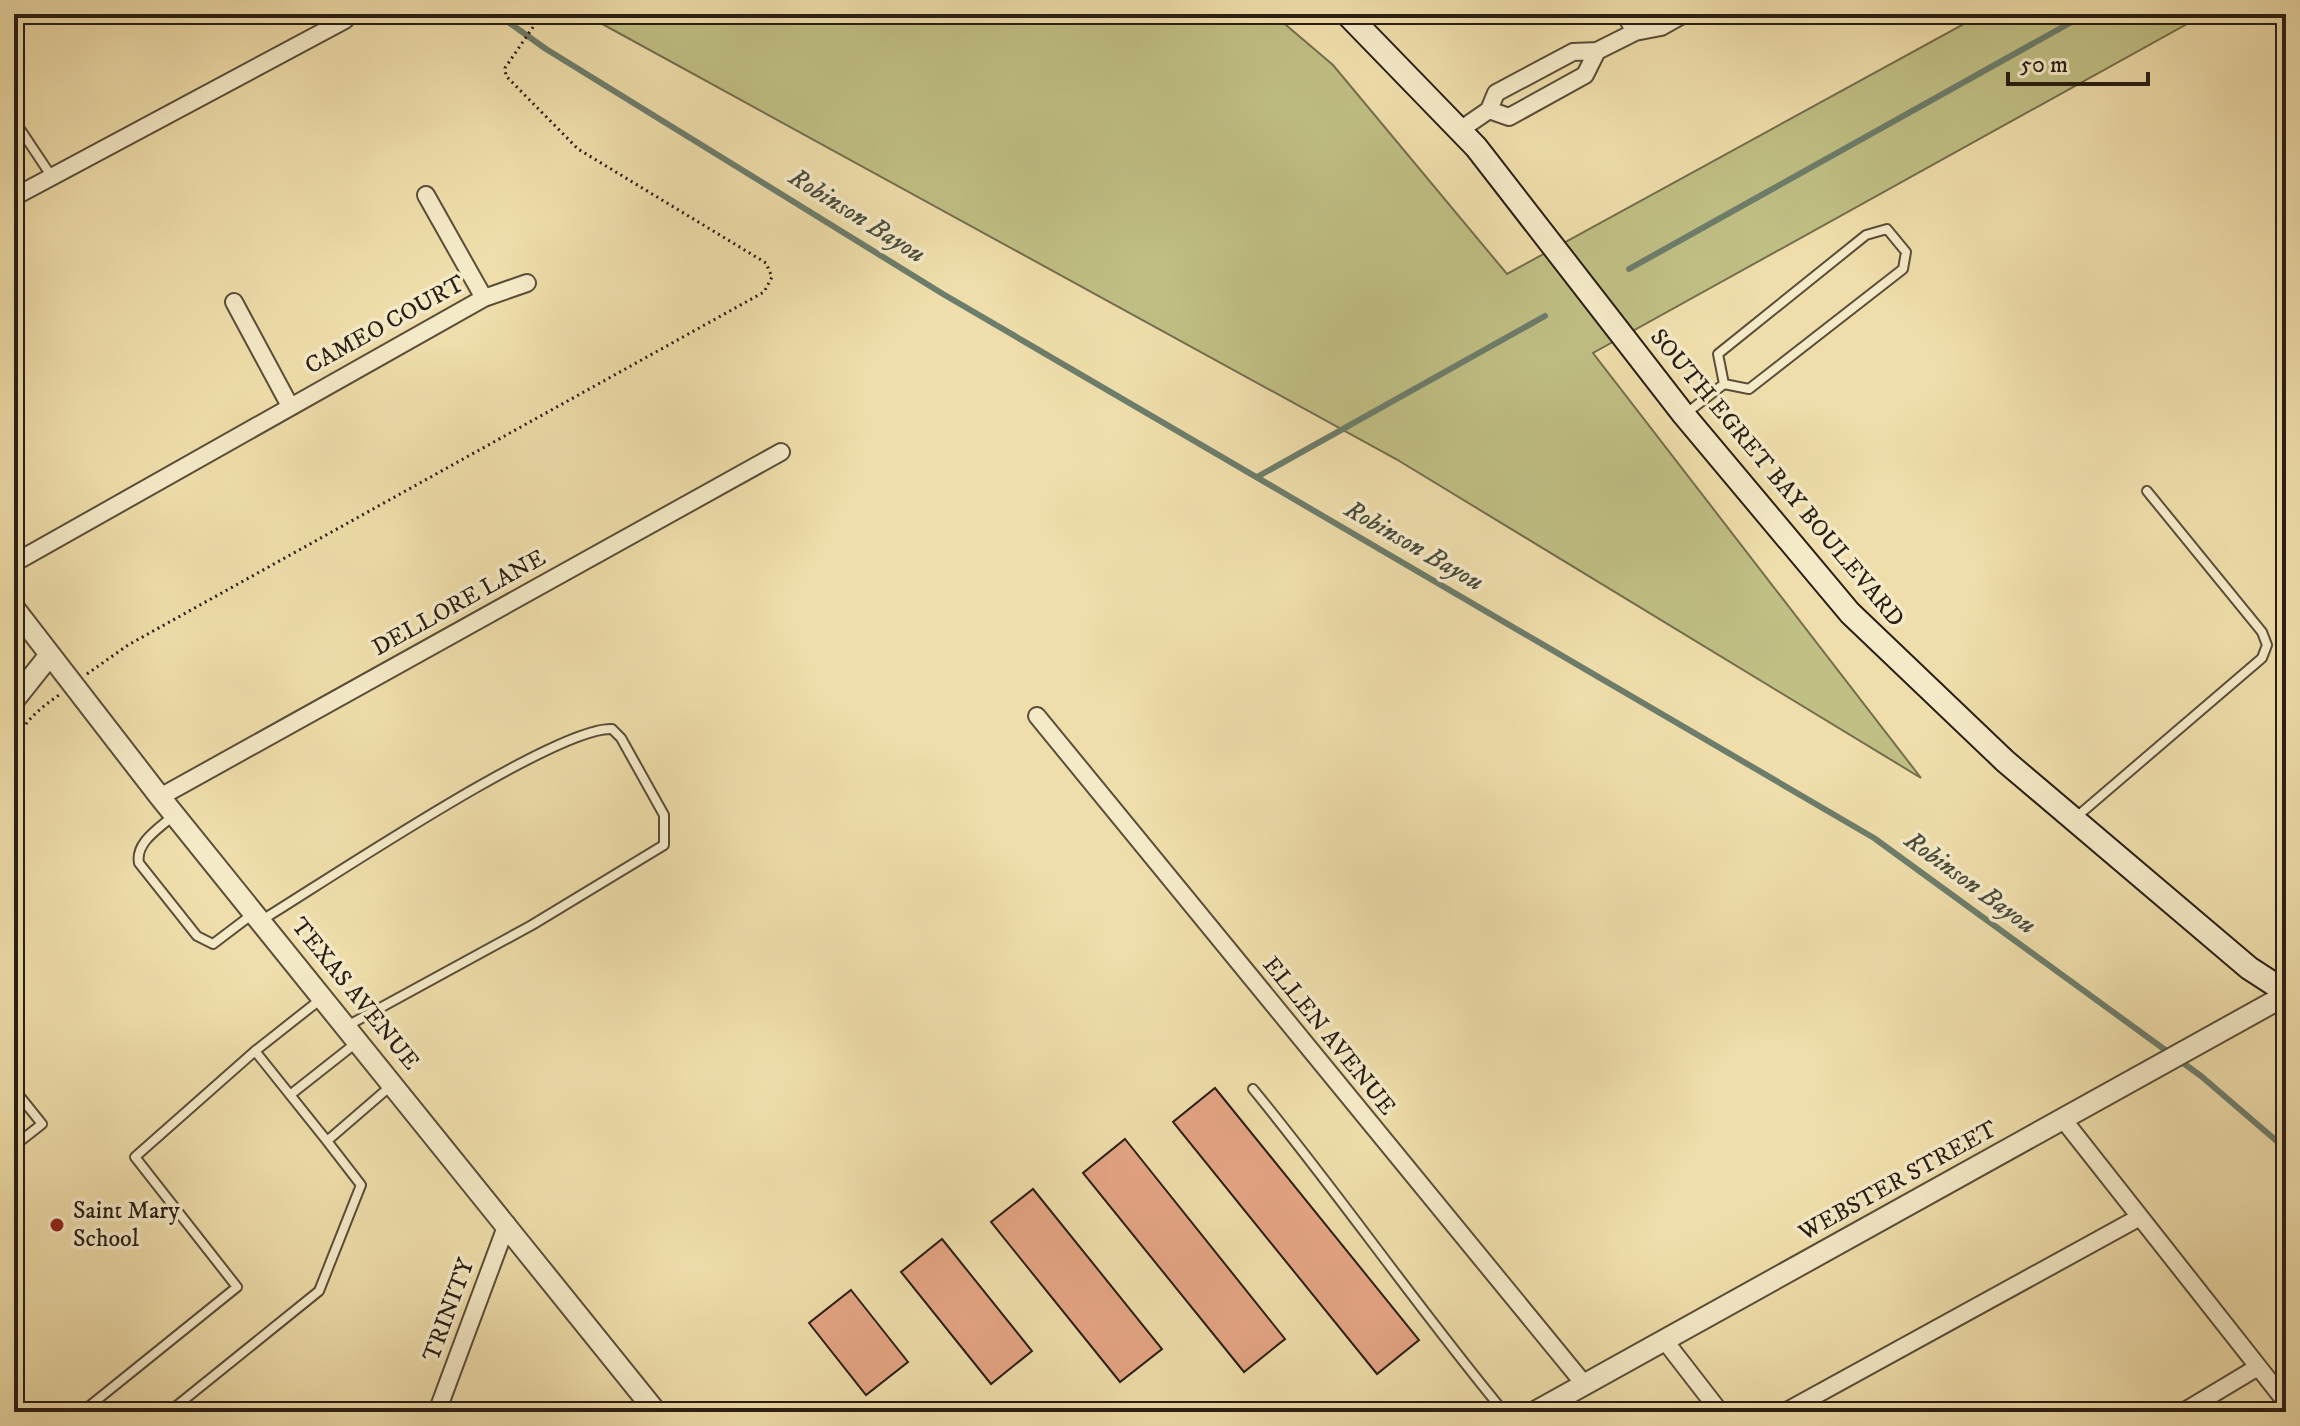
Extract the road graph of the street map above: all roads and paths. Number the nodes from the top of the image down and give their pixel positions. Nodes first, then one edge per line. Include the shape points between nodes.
1 (542, 14) edge
2 (1347, 14) edge
3 (1625, 14) edge
4 (1684, 14) edge
5 (345, 20) dead end
6 (1635, 32) junction
7 (1597, 51) junction
8 (1489, 110) junction
9 (14, 120) edge
10 (1460, 130) junction
11 (52, 177) junction
12 (426, 195) dead end
13 (14, 197) edge
14 (527, 283) dead end
15 (484, 298) junction
16 (234, 302) dead end
17 (1724, 384) junction
18 (290, 406) junction
19 (1684, 415) junction
20 (781, 452) dead end
21 (2147, 491) dead end
22 (14, 563) edge
23 (14, 608) edge
24 (49, 656) junction
25 (72, 686) junction
26 (14, 700) edge
27 (1037, 716) dead end
28 (14, 745) edge
29 (160, 797) junction
30 (175, 815) junction
31 (2073, 819) junction
32 (258, 916) junction
33 (2286, 994) edge
34 (324, 997) junction
35 (353, 1034) junction
36 (255, 1051) junction
37 (393, 1084) junction
38 (14, 1089) edge
39 (1253, 1089) dead end
40 (290, 1095) junction
41 (2062, 1118) junction
42 (327, 1141) junction
43 (14, 1146) edge
44 (2140, 1217) junction
45 (507, 1224) junction
46 (1665, 1341) junction
47 (2258, 1367) junction
48 (1585, 1385) junction
49 (2286, 1402) edge
50 (82, 1412) edge
51 (169, 1412) edge
52 (437, 1412) edge
53 (656, 1412) edge
54 (1504, 1412) edge
55 (1535, 1412) edge
56 (1720, 1412) edge
57 (1785, 1412) edge
58 (2183, 1412) edge

1 - 25 path via 507,65 506,76 578,149 766,263 772,277 764,292 128,645
2 - 10 main road, SOUTH EGRET BAY BOULEVARD
3 - 6 street
4 - 6 street via 1661,27
5 - 11 street
6 - 7 street
7 - 8 street via 1573,52 1496,93
7 - 8 street via 1585,75 1535,103 1509,117
8 - 10 street
9 - 11 lane
10 - 19 main road, SOUTH EGRET BAY BOULEVARD
11 - 13 street
12 - 15 street, CAMEO COURT
14 - 15 street
15 - 18 street, CAMEO COURT
16 - 18 street, CAMEO COURT
17 - 17 lane via 1749,389 1903,269 1906,252 1887,229 1866,235 1718,354
17 - 19 lane
18 - 22 street, CAMEO COURT
19 - 31 main road, SOUTH EGRET BAY BOULEVARD via 1850,613
20 - 29 street, DELLORE LANE
21 - 31 lane via 2262,632 2267,645 2262,658
23 - 24 street, TEXAS AVENUE
24 - 25 street, TEXAS AVENUE
24 - 26 street
25 - 28 path via 38,710
25 - 29 street, TEXAS AVENUE
27 - 48 street, ELLEN AVENUE
29 - 30 street, TEXAS AVENUE
30 - 32 street, TEXAS AVENUE
30 - 32 lane via 137,853 139,863 197,936 213,944
31 - 33 main road, SOUTH EGRET BAY BOULEVARD
32 - 34 street, TEXAS AVENUE
32 - 35 lane via 545,751 597,728 612,729 621,738 664,815 664,845
33 - 41 street, WEBSTER STREET
34 - 35 street, TEXAS AVENUE
34 - 36 lane
35 - 37 street, TEXAS AVENUE
35 - 40 lane
36 - 40 lane
36 - 50 lane via 135,1157 237,1287
37 - 42 lane
37 - 45 street, TEXAS AVENUE
38 - 43 lane via 42,1124
39 - 54 lane
40 - 42 lane
41 - 44 street
41 - 46 street, WEBSTER STREET
42 - 51 lane via 361,1185 319,1291
44 - 47 street
44 - 57 street
45 - 52 street, TRINITY
45 - 53 street, TEXAS AVENUE
46 - 48 street, WEBSTER STREET
46 - 56 street
47 - 49 street
47 - 58 street
48 - 55 street, WEBSTER STREET

